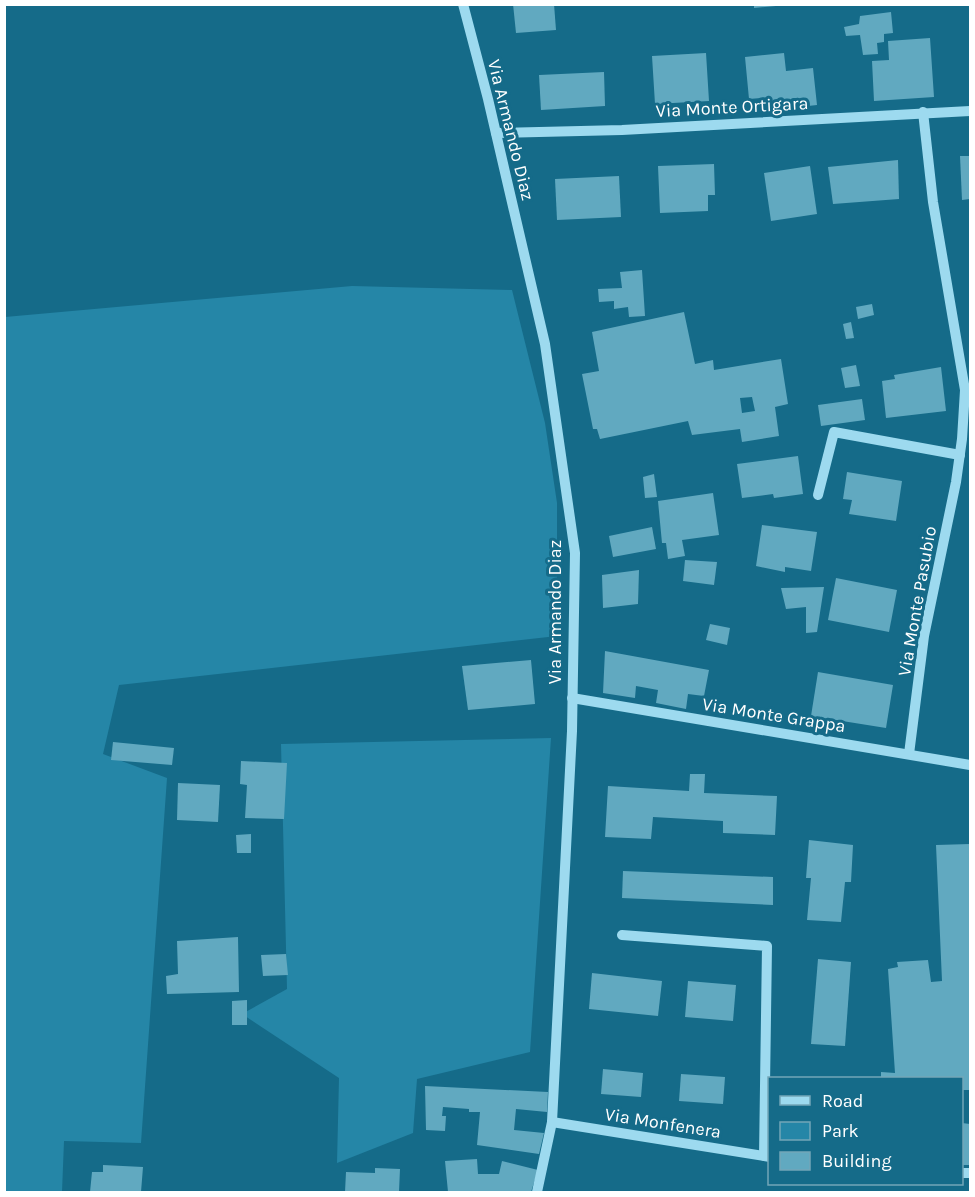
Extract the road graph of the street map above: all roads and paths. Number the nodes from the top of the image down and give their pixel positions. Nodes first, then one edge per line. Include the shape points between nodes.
1 (463, 4) edge
2 (970, 111) edge
3 (923, 112) junction
4 (496, 134) junction
5 (960, 455) junction
6 (818, 495) dead end
7 (572, 698) junction
8 (909, 754) junction
9 (970, 765) edge
10 (622, 935) dead end
11 (552, 1122) junction
12 (766, 1156) edge
13 (537, 1192) edge

1 - 4 street, Via Armando Diaz
2 - 3 street, Via Monte Ortigara
3 - 4 street, Via Monte Ortigara
3 - 5 street, Via Monte Pasubio via 933,202 965,390
4 - 7 street, Via Armando Diaz via 545,344 571,530
5 - 6 street via 834,432
5 - 8 street, Via Monte Pasubio via 924,636
7 - 8 street, Via Monte Grappa
7 - 11 street, Via Armando Diaz
8 - 9 street, Via Monte Grappa
10 - 12 street via 767,946
11 - 12 street, Via Monfenera
11 - 13 street, Via Armando Diaz

